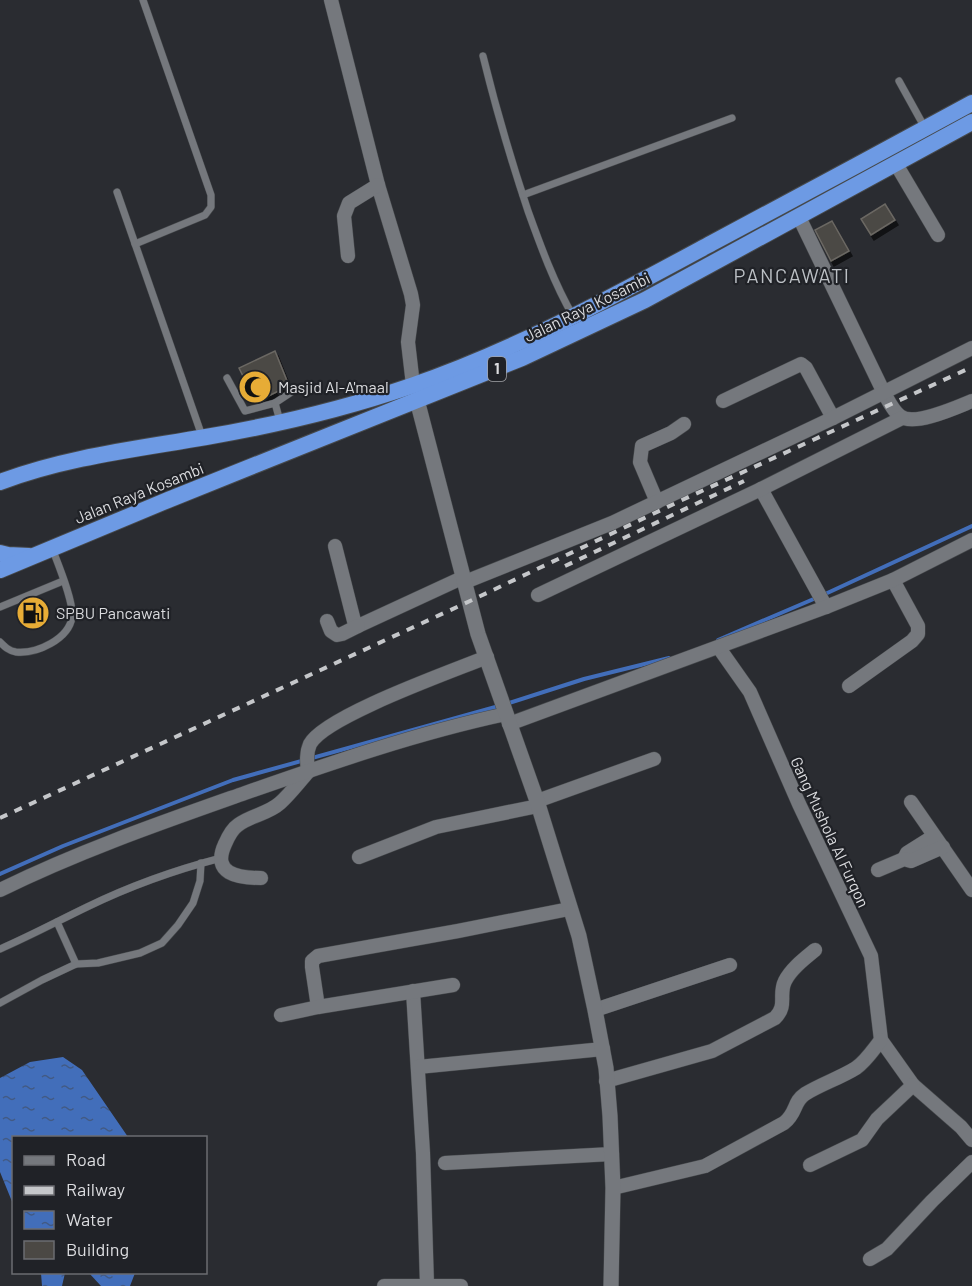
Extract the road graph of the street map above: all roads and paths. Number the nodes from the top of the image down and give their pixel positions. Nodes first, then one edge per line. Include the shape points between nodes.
1 (143, 0) edge
2 (331, 0) edge
3 (483, 56) dead end
4 (899, 81) dead end
5 (972, 103) edge
6 (732, 118) dead end
7 (972, 122) edge
8 (925, 128) junction
9 (874, 156) junction
10 (889, 168) junction
11 (378, 185) junction
12 (117, 192) dead end
13 (523, 195) junction
14 (799, 217) junction
15 (938, 235) dead end
16 (135, 244) junction
17 (348, 256) dead end
18 (573, 316) junction
19 (972, 348) edge
20 (227, 378) dead end
21 (293, 391) dead end
22 (415, 393) junction
23 (884, 393) junction
24 (972, 400) edge
25 (723, 401) dead end
26 (276, 403) junction
27 (833, 418) junction
28 (902, 418) junction
29 (281, 423) junction
30 (684, 424) dead end
31 (203, 438) junction
32 (20, 474) junction
33 (0, 482) edge
34 (762, 489) junction
35 (0, 491) edge
36 (657, 502) junction
37 (972, 540) edge
38 (335, 546) dead end
39 (52, 549) junction
40 (0, 553) edge
41 (33, 556) junction
42 (0, 570) edge
43 (464, 580) junction
44 (893, 580) junction
45 (63, 581) junction
46 (538, 595) dead end
47 (824, 604) junction
48 (0, 607) edge
49 (327, 621) dead end
50 (358, 626) junction
51 (0, 642) edge
52 (719, 648) junction
53 (487, 657) junction
54 (849, 686) dead end
55 (506, 715) junction
56 (654, 759) dead end
57 (308, 763) junction
58 (249, 792) junction
59 (911, 802) dead end
60 (537, 804) junction
61 (251, 818) junction
62 (939, 841) junction
63 (359, 857) dead end
64 (221, 858) junction
65 (201, 863) junction
66 (878, 870) dead end
67 (261, 878) dead end
68 (971, 887) edge
69 (0, 890) edge
70 (569, 909) junction
71 (57, 922) junction
72 (0, 949) edge
73 (815, 950) dead end
74 (76, 964) junction
75 (730, 965) dead end
76 (453, 985) dead end
77 (413, 991) junction
78 (0, 1003) edge
79 (318, 1007) junction
80 (596, 1010) junction
81 (281, 1015) dead end
82 (881, 1040) junction
83 (603, 1049) junction
84 (418, 1067) junction
85 (606, 1081) junction
86 (913, 1085) junction
87 (972, 1140) edge
88 (612, 1154) junction
89 (972, 1162) edge
90 (445, 1163) dead end
91 (810, 1165) dead end
92 (613, 1188) junction
93 (870, 1259) dead end
94 (427, 1285) edge
95 (384, 1286) edge
96 (461, 1286) edge
97 (611, 1286) edge

1 - 16 lane via 211,195 211,207 205,215
2 - 11 street
3 - 13 lane
4 - 8 lane
5 - 8 highway, Jalan Raya Kosambi / 1
6 - 13 lane
7 - 10 highway, Jalan Raya Kosambi / 1
8 - 9 highway, Jalan Raya Kosambi / 1
9 - 10 highway
9 - 18 highway, Jalan Raya Kosambi / 1
10 - 14 highway, Jalan Raya Kosambi / 1
10 - 15 street
11 - 17 street via 349,203 344,216
11 - 22 street via 411,294 408,342
12 - 16 lane
13 - 18 lane via 544,256
14 - 22 highway, Jalan Raya Kosambi / 1 via 602,321 522,358
14 - 23 street
16 - 31 lane
18 - 22 highway, Jalan Raya Kosambi / 1
19 - 23 street
20 - 26 lane via 245,411
21 - 26 lane
22 - 29 highway, Jalan Raya Kosambi / 1
22 - 39 highway, Jalan Raya Kosambi / 1 via 287,454
22 - 43 street
23 - 27 street
23 - 28 street
24 - 28 street via 922,419
25 - 27 street via 801,364
26 - 29 lane
27 - 36 street
28 - 34 street
29 - 31 highway, Jalan Raya Kosambi / 1
30 - 36 street via 642,446 640,462
31 - 32 highway, Jalan Raya Kosambi / 1 via 130,448
32 - 33 highway, Jalan Raya Kosambi / 1
32 - 35 highway
34 - 46 street
34 - 47 street
36 - 43 street
37 - 44 street
38 - 50 street
39 - 41 highway, Jalan Raya Kosambi / 1
39 - 45 lane
40 - 41 highway
41 - 42 highway, Jalan Raya Kosambi / 1
43 - 50 street
43 - 53 street
44 - 47 street
44 - 54 street via 918,626 918,634
45 - 48 lane
45 - 51 lane via 72,616 64,632 47,646 28,651 6,649
47 - 52 street
49 - 50 street via 337,635
52 - 55 street
52 - 82 street, Gang Mushola Al Furqon via 750,692 871,956
53 - 55 street
53 - 57 street via 394,694 336,723 311,743
55 - 57 street
55 - 60 street
56 - 60 street
57 - 58 street
57 - 61 street via 279,804
58 - 61 street
58 - 69 street via 100,847
59 - 62 street
60 - 63 street via 436,827
60 - 70 street
61 - 64 street via 231,832
62 - 66 street via 911,861 904,859
62 - 68 street
64 - 65 lane
64 - 67 street via 226,871
65 - 71 lane via 88,906
65 - 74 lane via 193,903 162,943 140,953
70 - 79 street via 318,956 312,961
70 - 80 street
71 - 72 lane
71 - 74 lane
73 - 85 street via 785,980 783,1005 775,1017 712,1051
74 - 78 lane
75 - 80 street
76 - 77 street
77 - 79 street
77 - 84 street
79 - 81 street
80 - 83 street
82 - 86 street
82 - 92 street via 855,1068 805,1094 784,1123 721,1159
83 - 84 street
83 - 85 street
84 - 94 street
85 - 88 street
86 - 87 street
86 - 91 street via 877,1119 862,1140
88 - 90 street
88 - 92 street
89 - 93 street via 881,1254
92 - 97 street
94 - 95 street
94 - 96 street

